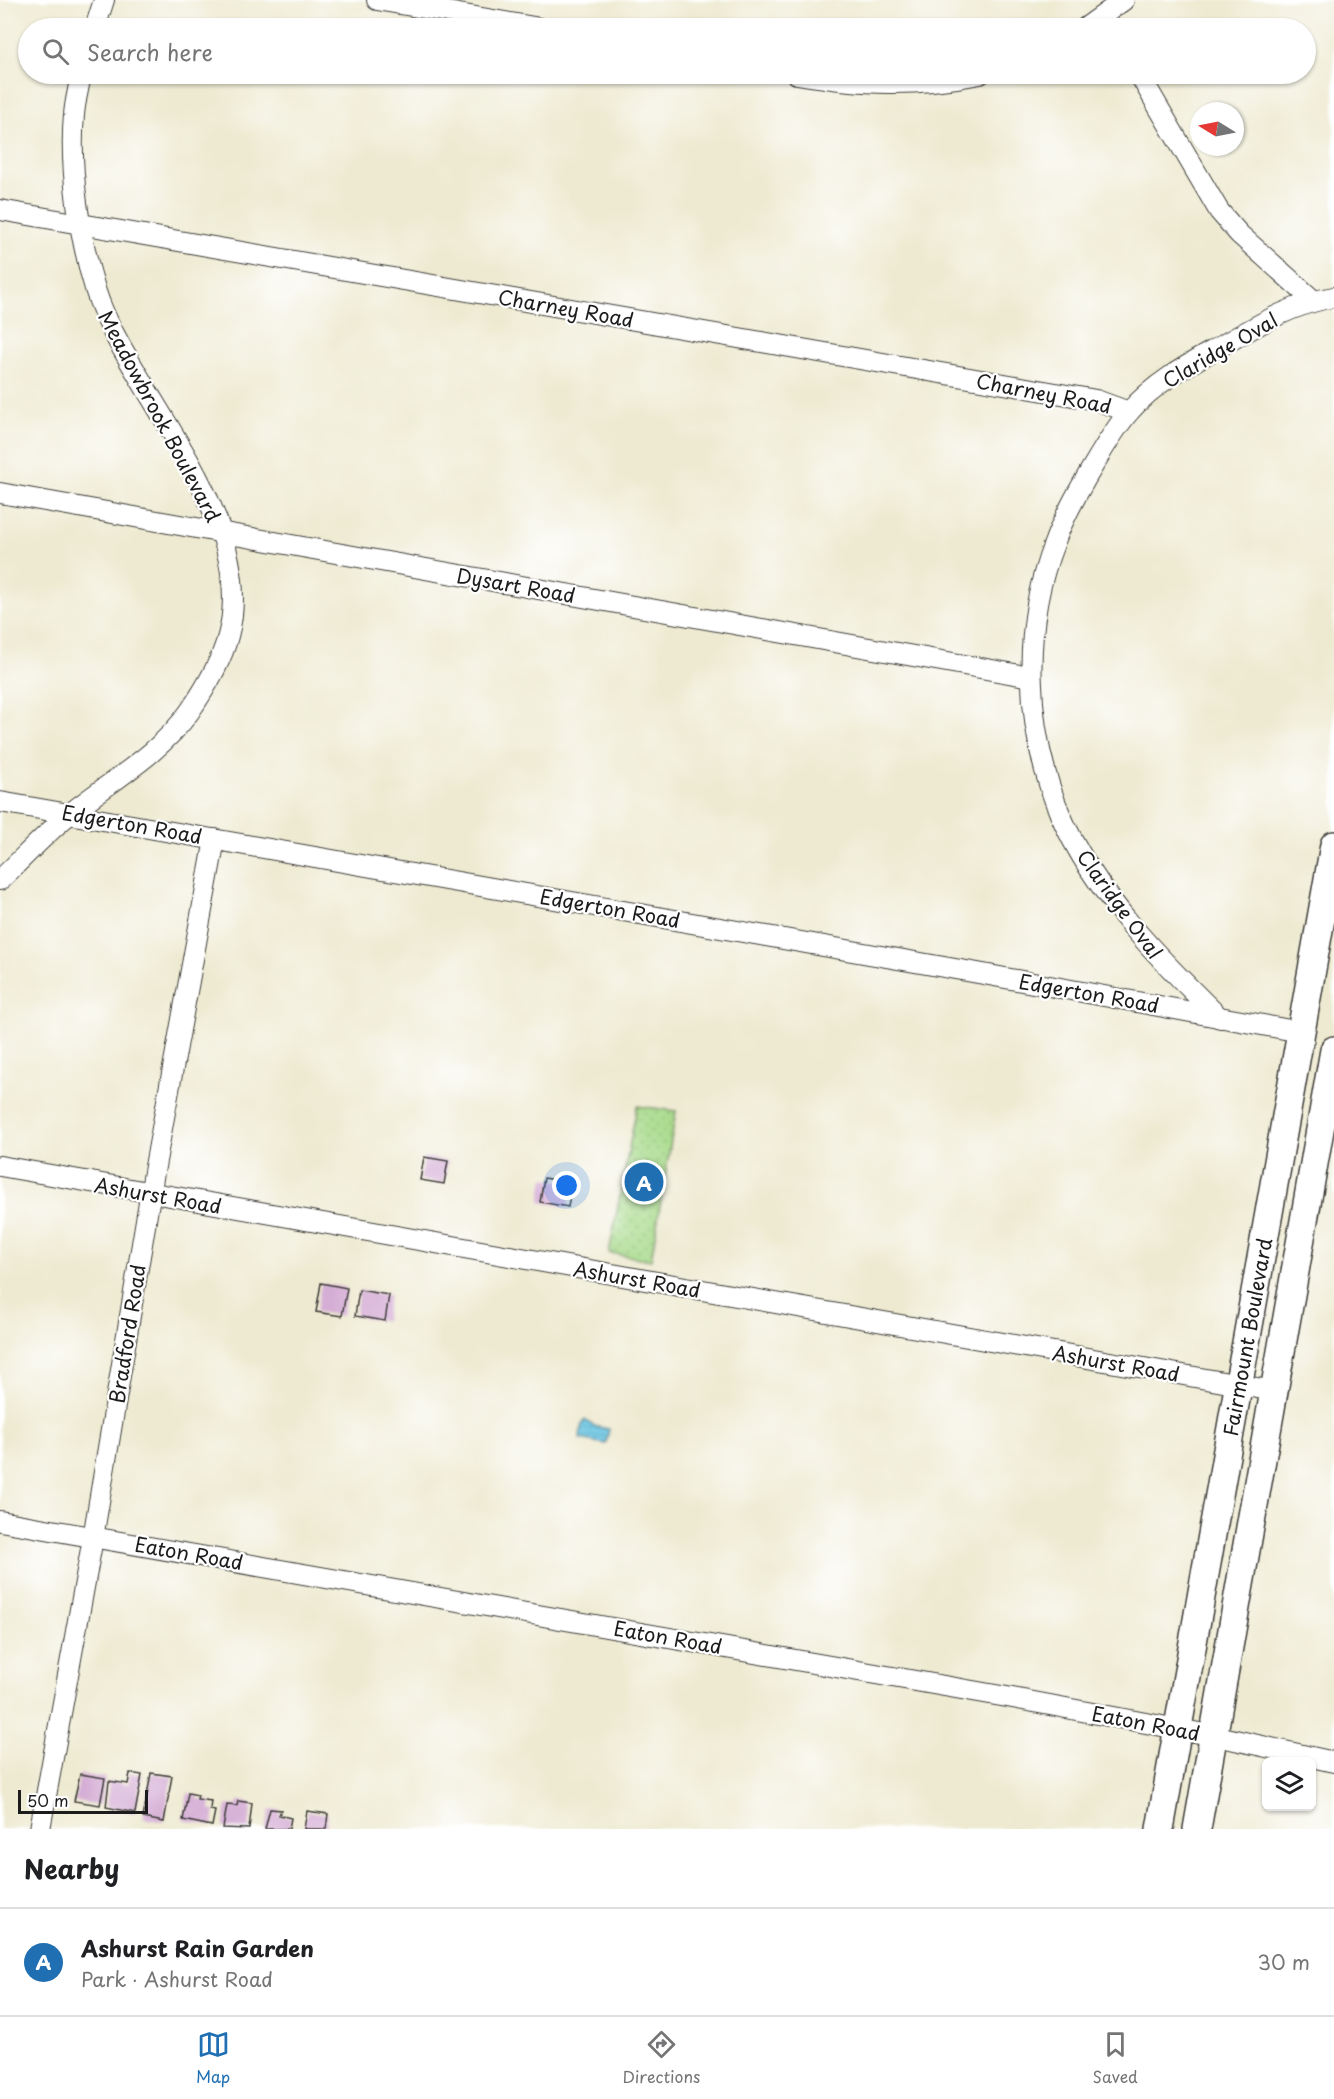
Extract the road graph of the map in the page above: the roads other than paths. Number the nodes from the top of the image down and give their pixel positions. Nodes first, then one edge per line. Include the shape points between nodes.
1 (104, 0) edge
2 (377, 0) edge
3 (1124, 0) edge
4 (1104, 14) edge
5 (98, 18) edge
6 (482, 18) edge
7 (79, 84) edge
8 (1145, 84) edge
9 (0, 210) edge
10 (81, 224) junction
11 (1334, 297) edge
12 (1314, 301) junction
13 (1130, 412) junction
14 (0, 494) edge
15 (222, 533) junction
16 (1031, 677) junction
17 (0, 802) edge
18 (71, 813) junction
19 (215, 839) junction
20 (1334, 845) edge
21 (0, 880) edge
22 (1220, 1018) junction
23 (1301, 1032) junction
24 (1334, 1050) edge
25 (0, 1166) edge
26 (151, 1194) junction
27 (1239, 1384) junction
28 (1274, 1391) junction
29 (0, 1521) edge
30 (93, 1538) junction
31 (1178, 1729) junction
32 (1213, 1736) junction
33 (1334, 1762) edge
34 (40, 1829) edge
35 (1160, 1829) edge
36 (1197, 1829) edge

1 - 5 street
2 - 6 street
3 - 4 street
7 - 10 street, Meadowbrook Boulevard via 73,150
8 - 12 street via 1219,211
9 - 10 street, Charney Road
10 - 13 street, Charney Road via 1096,400
10 - 15 street, Meadowbrook Boulevard via 96,293 114,335 205,493
11 - 12 street, Claridge Oval
12 - 13 street, Claridge Oval via 1254,327 1200,358 1167,379
13 - 16 street, Claridge Oval via 1096,460 1054,542 1038,601
14 - 15 street, Dysart Road
15 - 16 street, Dysart Road
15 - 18 street, Meadowbrook Boulevard via 230,561 233,611 228,636 210,678 167,738
16 - 22 street, Claridge Oval via 1047,776 1080,852 1146,943
17 - 18 street, Edgerton Road
18 - 19 street, Edgerton Road
18 - 21 street, Meadowbrook Boulevard
19 - 22 street, Edgerton Road
19 - 26 street, Bradford Road
20 - 23 main road, Fairmount Boulevard
22 - 23 street
23 - 27 main road, Fairmount Boulevard
24 - 28 main road, Fairmount Boulevard
25 - 26 street, Ashurst Road
26 - 27 street, Ashurst Road
26 - 30 street, Bradford Road
27 - 28 street, Ashurst Road
27 - 31 main road, Fairmount Boulevard
28 - 32 main road, Fairmount Boulevard
29 - 30 street, Eaton Road
30 - 31 street, Eaton Road
30 - 34 street, Bradford Road
31 - 32 street, Eaton Road
31 - 35 main road, Fairmount Boulevard
32 - 33 street, Eaton Road
32 - 36 main road, Fairmount Boulevard

